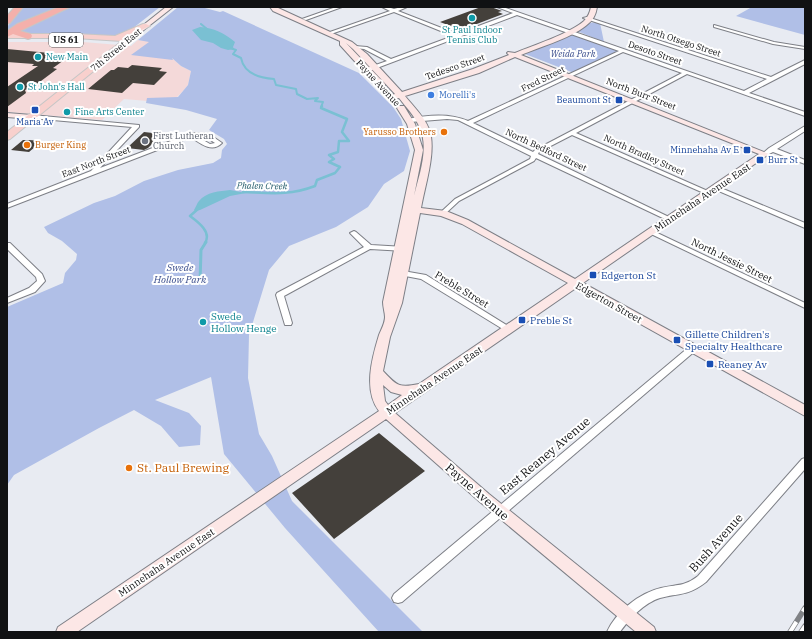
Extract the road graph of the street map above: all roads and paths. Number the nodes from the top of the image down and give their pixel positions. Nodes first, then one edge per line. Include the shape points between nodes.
1 (16, 7) edge
2 (19, 7) edge
3 (66, 7) edge
4 (170, 7) edge
5 (273, 7) edge
6 (340, 7) edge
7 (384, 7) edge
8 (405, 7) edge
9 (499, 7) edge
10 (588, 7) edge
11 (594, 7) edge
12 (394, 11) junction
13 (518, 13) junction
14 (9, 15) edge
15 (304, 19) junction
16 (586, 20) junction
17 (149, 24) junction
18 (20, 26) junction
19 (716, 26) dead end
20 (569, 31) junction
21 (329, 33) junction
22 (7, 35) edge
23 (28, 36) junction
24 (458, 36) junction
25 (110, 38) junction
26 (7, 40) edge
27 (127, 41) junction
28 (343, 41) junction
29 (357, 47) junction
30 (805, 48) edge
31 (624, 50) junction
32 (512, 54) junction
33 (392, 61) junction
34 (805, 62) edge
35 (375, 67) junction
36 (365, 69) junction
37 (687, 72) junction
38 (569, 77) junction
39 (772, 79) junction
40 (744, 93) junction
41 (396, 95) junction
42 (631, 101) junction
43 (805, 114) edge
44 (7, 115) edge
45 (32, 117) junction
46 (420, 119) junction
47 (410, 120) junction
48 (469, 124) junction
49 (805, 128) edge
50 (572, 133) junction
51 (192, 135) dead end
52 (7, 137) edge
53 (768, 152) junction
54 (535, 155) junction
55 (805, 162) edge
56 (91, 174) junction
57 (712, 190) junction
58 (7, 206) edge
59 (412, 209) junction
60 (443, 212) junction
61 (669, 219) junction
62 (805, 226) edge
63 (651, 232) junction
64 (354, 233) dead end
65 (7, 245) edge
66 (369, 247) junction
67 (403, 249) junction
68 (403, 273) junction
69 (576, 284) junction
70 (7, 301) edge
71 (805, 306) edge
72 (390, 315) junction
73 (288, 323) dead end
74 (509, 329) junction
75 (692, 349) junction
76 (378, 373) junction
77 (430, 383) junction
78 (805, 411) edge
79 (387, 412) junction
80 (805, 462) edge
81 (500, 512) junction
82 (398, 598) dead end
83 (627, 615) junction
84 (64, 632) edge
85 (613, 632) edge
86 (648, 632) edge

1 - 14 highway
2 - 14 highway
3 - 18 highway
4 - 17 street, 7th Street East
5 - 15 street, Payne Avenue
5 - 21 street, Payne Avenue
6 - 15 street
7 - 12 street
8 - 12 street
9 - 13 street, Desoto Street
10 - 16 street
11 - 16 street via 594,13
12 - 21 street
12 - 24 street
13 - 20 street, Desoto Street
13 - 24 street
15 - 21 street, Payne Avenue via 329,30
16 - 20 street, Tedesco Street
16 - 39 street, North Otsego Street
17 - 25 main road
17 - 27 street, 7th Street East
18 - 22 highway
18 - 23 highway via 15,32
19 - 30 street via 773,43
20 - 31 street, Desoto Street
20 - 32 street, Tedesco Street
21 - 28 street, Payne Avenue
22 - 23 main road, US 61
23 - 25 main road, US 61
24 - 33 street
25 - 27 main road, US 61
26 - 27 main road, US 61
27 - 45 main road, 7th Street East
28 - 29 street, Payne Avenue
28 - 36 street, Payne Avenue via 342,44
29 - 33 street, Payne Avenue via 365,48
29 - 35 street, Payne Avenue
31 - 37 street, Desoto Street
31 - 38 street, Fred Street
32 - 38 street, North Burr Street
32 - 41 street, Tedesco Street via 476,71
33 - 35 street
34 - 39 street
35 - 36 street
35 - 41 street, Payne Avenue
36 - 41 street, Payne Avenue
37 - 40 street, Desoto Street
37 - 42 street
38 - 42 street, North Burr Street
38 - 48 street, Fred Street
39 - 40 street
40 - 43 street, Desoto Street
41 - 46 street, Payne Avenue
41 - 47 street, Payne Avenue
42 - 50 street
42 - 53 street, North Burr Street
44 - 45 street
45 - 52 main road, 7th Street East
45 - 56 street via 137,126
46 - 47 street, North Bedford Street
46 - 48 street, North Bedford Street via 450,117
46 - 59 street, Payne Avenue via 429,146
47 - 59 street, Payne Avenue via 419,150
48 - 54 street, North Bedford Street
49 - 53 street, Minnehaha Avenue East
50 - 54 street via 537,151
50 - 57 street, North Bradley Street
51 - 56 street, East North Street
53 - 55 street, North Burr Street
53 - 57 street, Minnehaha Avenue East
54 - 60 street via 532,160 457,200
54 - 61 street, North Bedford Street
56 - 58 street, East North Street
57 - 61 street, Minnehaha Avenue East
57 - 62 street, North Bradley Street
59 - 60 street, Edgerton Street
59 - 67 street, Payne Avenue
60 - 69 street, Edgerton Street
61 - 63 street, Minnehaha Avenue East
63 - 69 street, Minnehaha Avenue East
63 - 71 street, North Jessie Street
64 - 66 street
65 - 70 street via 41,281 32,290
66 - 67 street
66 - 73 street via 280,295
67 - 68 street, Payne Avenue
67 - 72 street, Payne Avenue via 388,302
68 - 72 street, Payne Avenue via 397,303
68 - 74 street, Preble Street via 423,276
69 - 74 street, Minnehaha Avenue East
69 - 75 street, Edgerton Street
72 - 76 street, Payne Avenue
74 - 77 street, Minnehaha Avenue East
75 - 78 street, Edgerton Street
75 - 81 street, East Reaney Avenue
76 - 77 street via 393,388 401,391
76 - 79 street, Payne Avenue via 375,388 380,403
77 - 79 street, Minnehaha Avenue East
79 - 81 street, Payne Avenue
79 - 84 street, Minnehaha Avenue East
80 - 83 street, Bush Avenue via 694,586 653,595
81 - 82 street, East Reaney Avenue
81 - 83 street, Payne Avenue
83 - 85 street, Bush Avenue
83 - 86 street, Payne Avenue

